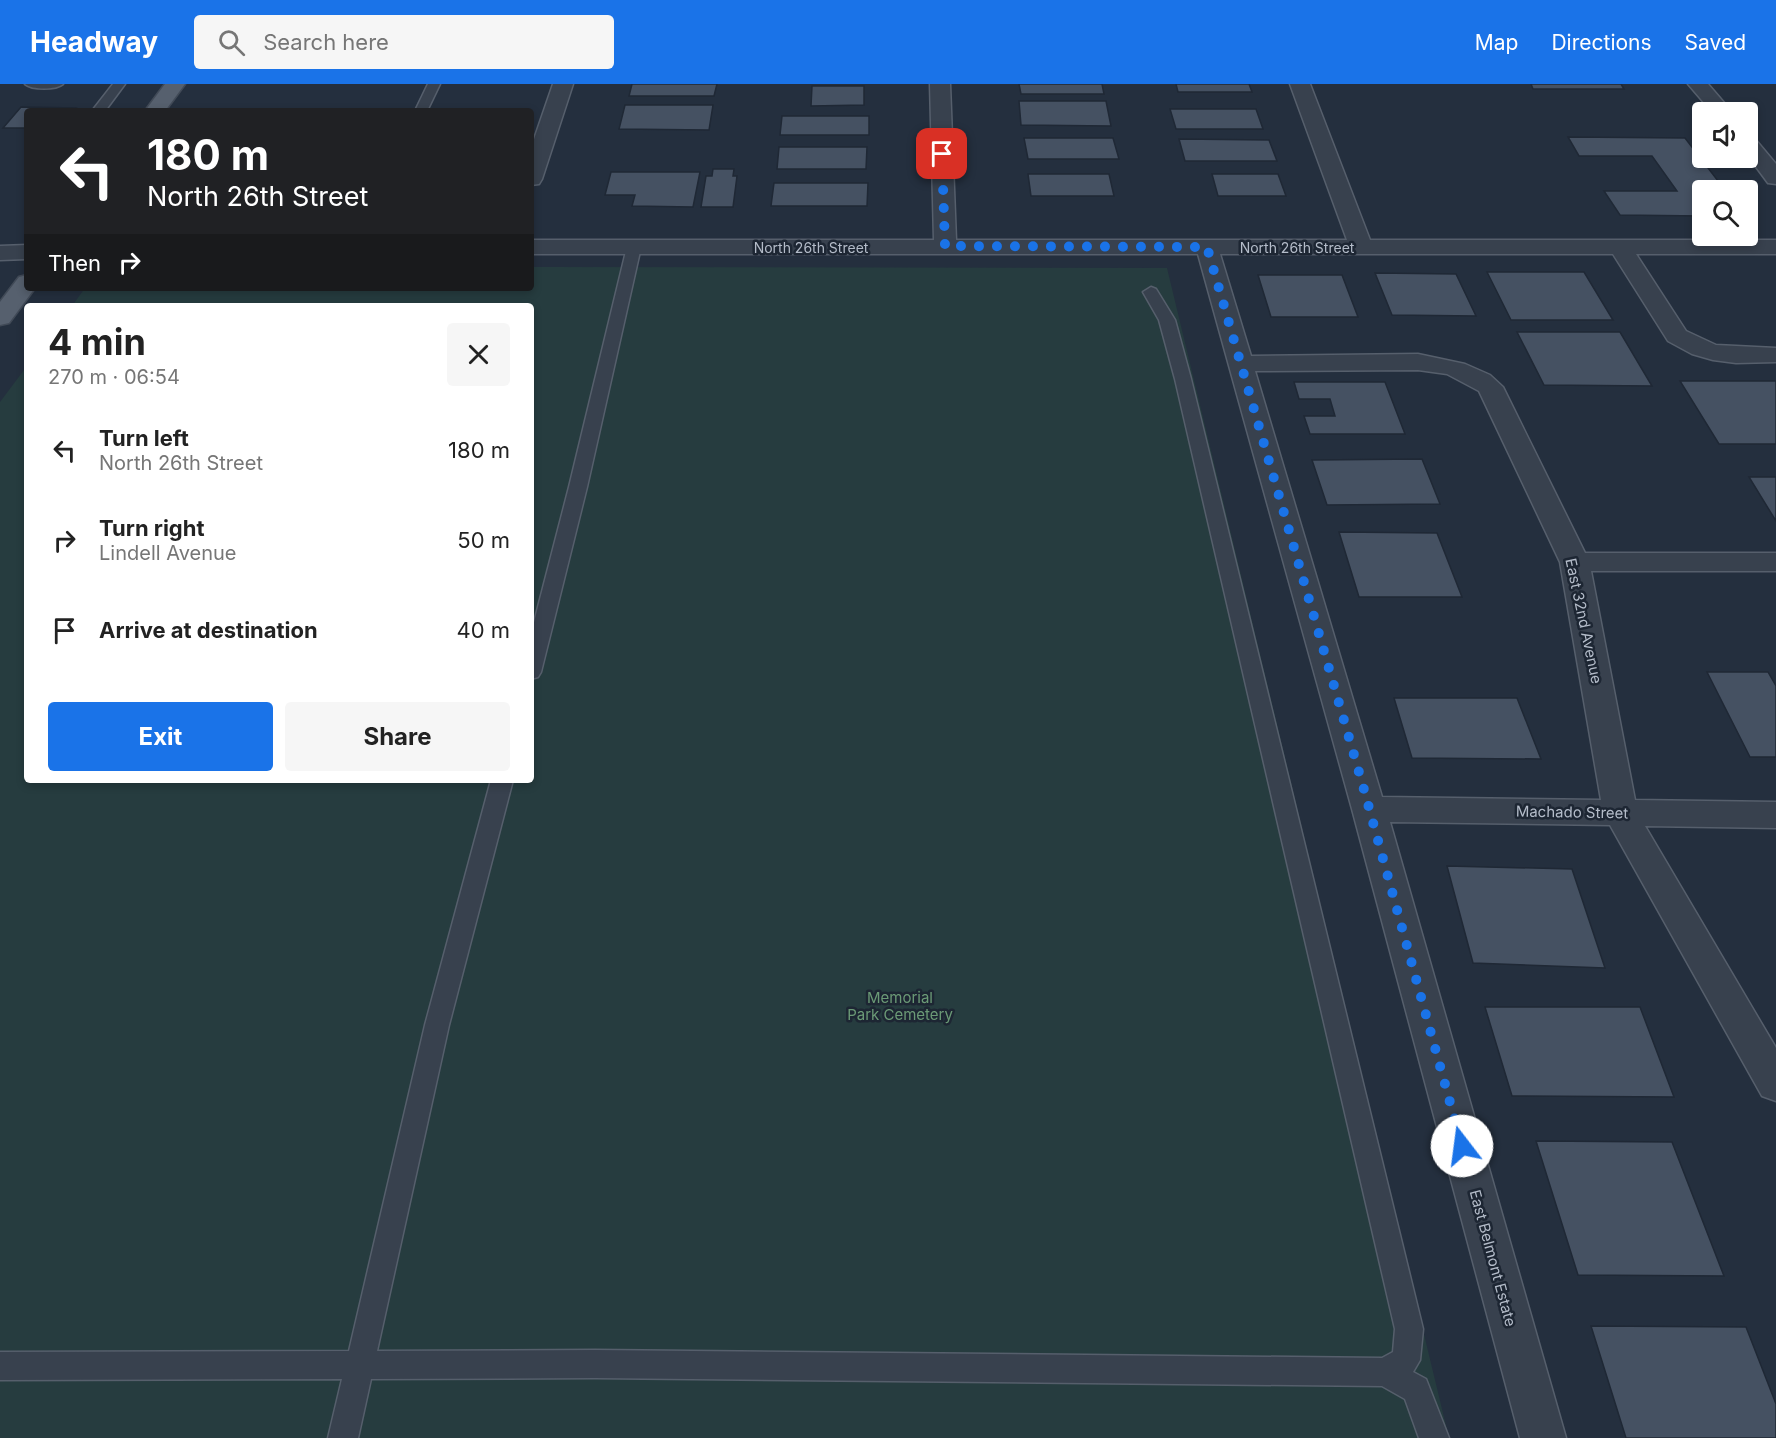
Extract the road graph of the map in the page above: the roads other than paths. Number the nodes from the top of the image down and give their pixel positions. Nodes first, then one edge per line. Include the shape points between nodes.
1 (31, 84) edge
2 (57, 84) edge
3 (119, 84) edge
4 (175, 84) edge
5 (434, 84) edge
6 (563, 84) edge
7 (940, 84) edge
8 (1300, 84) edge
9 (1698, 84) edge
10 (1713, 102) edge
11 (100, 108) edge
12 (157, 108) edge
13 (422, 108) edge
14 (1758, 156) edge
15 (534, 170) edge
16 (1776, 178) edge
17 (945, 246) junction
18 (534, 247) edge
19 (634, 247) junction
20 (1207, 247) junction
21 (1362, 247) junction
22 (1620, 247) junction
23 (1776, 247) edge
24 (24, 252) edge
25 (0, 253) edge
26 (24, 286) edge
27 (1151, 292) dead end
28 (0, 318) edge
29 (1776, 355) edge
30 (1242, 364) junction
31 (1575, 562) junction
32 (1776, 562) edge
33 (534, 660) edge
34 (501, 783) edge
35 (1369, 809) junction
36 (1620, 813) junction
37 (1776, 815) edge
38 (1776, 1084) edge
39 (358, 1365) junction
40 (0, 1366) edge
41 (1385, 1372) junction
42 (343, 1438) edge
43 (1434, 1438) edge
44 (1543, 1438) edge

1 - 2 lane
3 - 11 lane
4 - 12 main road
5 - 13 lane
6 - 15 street
7 - 17 street
8 - 21 street
9 - 10 street
14 - 16 street
17 - 19 street, North 26th Street
17 - 20 street, North 26th Street
18 - 19 street, North 26th Street
19 - 33 lane
20 - 21 street, North 26th Street
20 - 30 street, East Belmont Estate
21 - 22 street, North 26th Street
22 - 23 street, North 26th Street
22 - 29 street via 1677,336 1690,345 1724,356
24 - 25 street
26 - 28 main road
27 - 41 lane via 1167,320 1183,379 1409,1329 1406,1360
30 - 31 street, East 32nd Avenue via 1418,362 1471,373 1490,387
30 - 35 street, East Belmont Estate
31 - 32 street
31 - 36 street, East 32nd Avenue
34 - 39 lane via 437,1025
35 - 36 street, Machado Street
35 - 44 street, East Belmont Estate
36 - 37 street, Machado Street
36 - 38 street, East 32nd Avenue
39 - 40 lane
39 - 41 lane
39 - 42 lane
41 - 43 lane via 1416,1389

